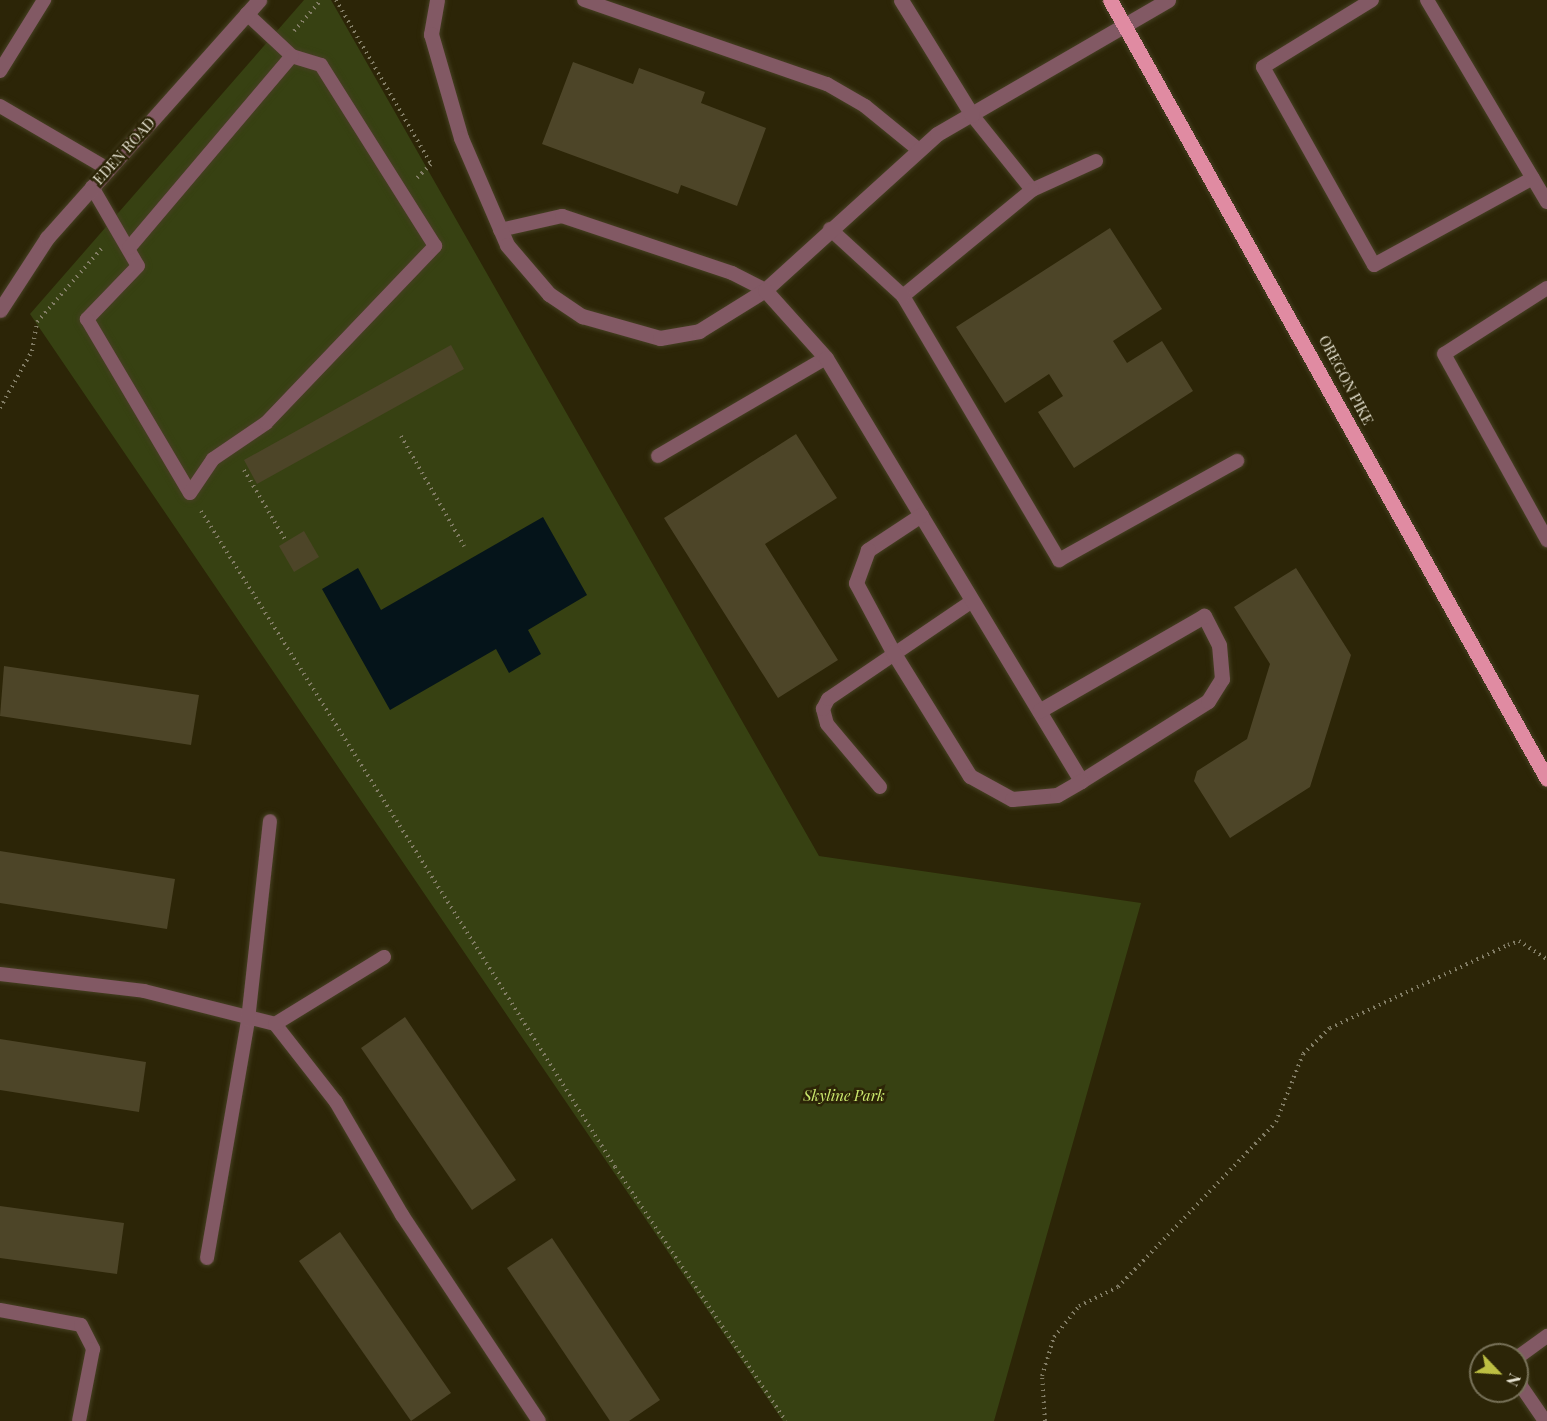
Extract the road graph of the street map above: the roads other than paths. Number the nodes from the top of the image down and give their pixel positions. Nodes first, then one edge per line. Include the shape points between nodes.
1 (44, 0) edge
2 (260, 0) edge
3 (437, 0) edge
4 (584, 0) edge
5 (901, 0) edge
6 (1110, 0) edge
7 (1168, 0) edge
8 (1372, 0) edge
9 (1427, 0) edge
10 (247, 14) junction
11 (1123, 24) junction
12 (292, 56) junction
13 (0, 71) edge
14 (0, 106) edge
15 (972, 115) junction
16 (919, 150) junction
17 (1096, 161) dead end
18 (108, 169) junction
19 (1533, 178) junction
20 (92, 187) junction
21 (1032, 190) junction
22 (1547, 202) edge
23 (830, 229) junction
24 (500, 230) junction
25 (129, 249) junction
26 (1547, 288) edge
27 (765, 290) junction
28 (903, 296) junction
29 (0, 310) edge
30 (826, 358) junction
31 (658, 456) dead end
32 (1237, 461) dead end
33 (921, 515) junction
34 (1547, 540) edge
35 (972, 601) junction
36 (893, 652) junction
37 (1039, 711) junction
38 (1547, 778) edge
39 (1081, 781) junction
40 (880, 787) dead end
41 (270, 821) dead end
42 (384, 957) dead end
43 (0, 974) edge
44 (248, 1020) junction
45 (275, 1024) junction
46 (207, 1258) dead end
47 (0, 1310) edge
48 (1547, 1336) edge
49 (79, 1421) edge
50 (539, 1421) edge
51 (1545, 1421) edge

1 - 13 lane
2 - 10 street, EDEN ROAD
3 - 24 street via 431,34 461,138
4 - 16 lane via 827,84 865,106
5 - 15 street
6 - 11 main road, OREGON PIKE
7 - 11 street
8 - 19 lane via 1263,66 1374,265
9 - 19 lane
10 - 12 lane
10 - 18 street, EDEN ROAD
11 - 15 street
11 - 38 main road, OREGON PIKE
12 - 25 lane
12 - 25 lane via 321,65 435,246 266,423 213,459 190,493 87,319 138,266
14 - 18 lane
15 - 16 street
15 - 21 lane
16 - 23 street
17 - 21 lane
18 - 20 street, EDEN ROAD
19 - 22 lane
20 - 25 lane
20 - 29 street, EDEN ROAD via 27,264
21 - 28 lane
23 - 27 street
23 - 28 lane
24 - 27 lane via 562,216 732,273
24 - 27 street via 549,294 582,316 660,338 699,331
26 - 34 lane via 1444,354
27 - 30 street
28 - 32 lane via 1059,560
30 - 31 lane
30 - 33 street
33 - 35 street
33 - 36 street via 868,550 856,583
35 - 36 lane
35 - 37 street
36 - 39 street via 970,776 1012,799 1057,795
36 - 40 lane via 828,699 823,709 827,724
37 - 39 street
37 - 39 street via 1204,616 1219,645 1222,679 1208,701
41 - 44 lane
42 - 45 lane
43 - 44 lane via 144,992
44 - 45 lane
44 - 46 lane
45 - 50 lane via 336,1102 402,1215
47 - 49 lane via 81,1325 93,1349
48 - 51 lane via 1518,1358 1521,1386

